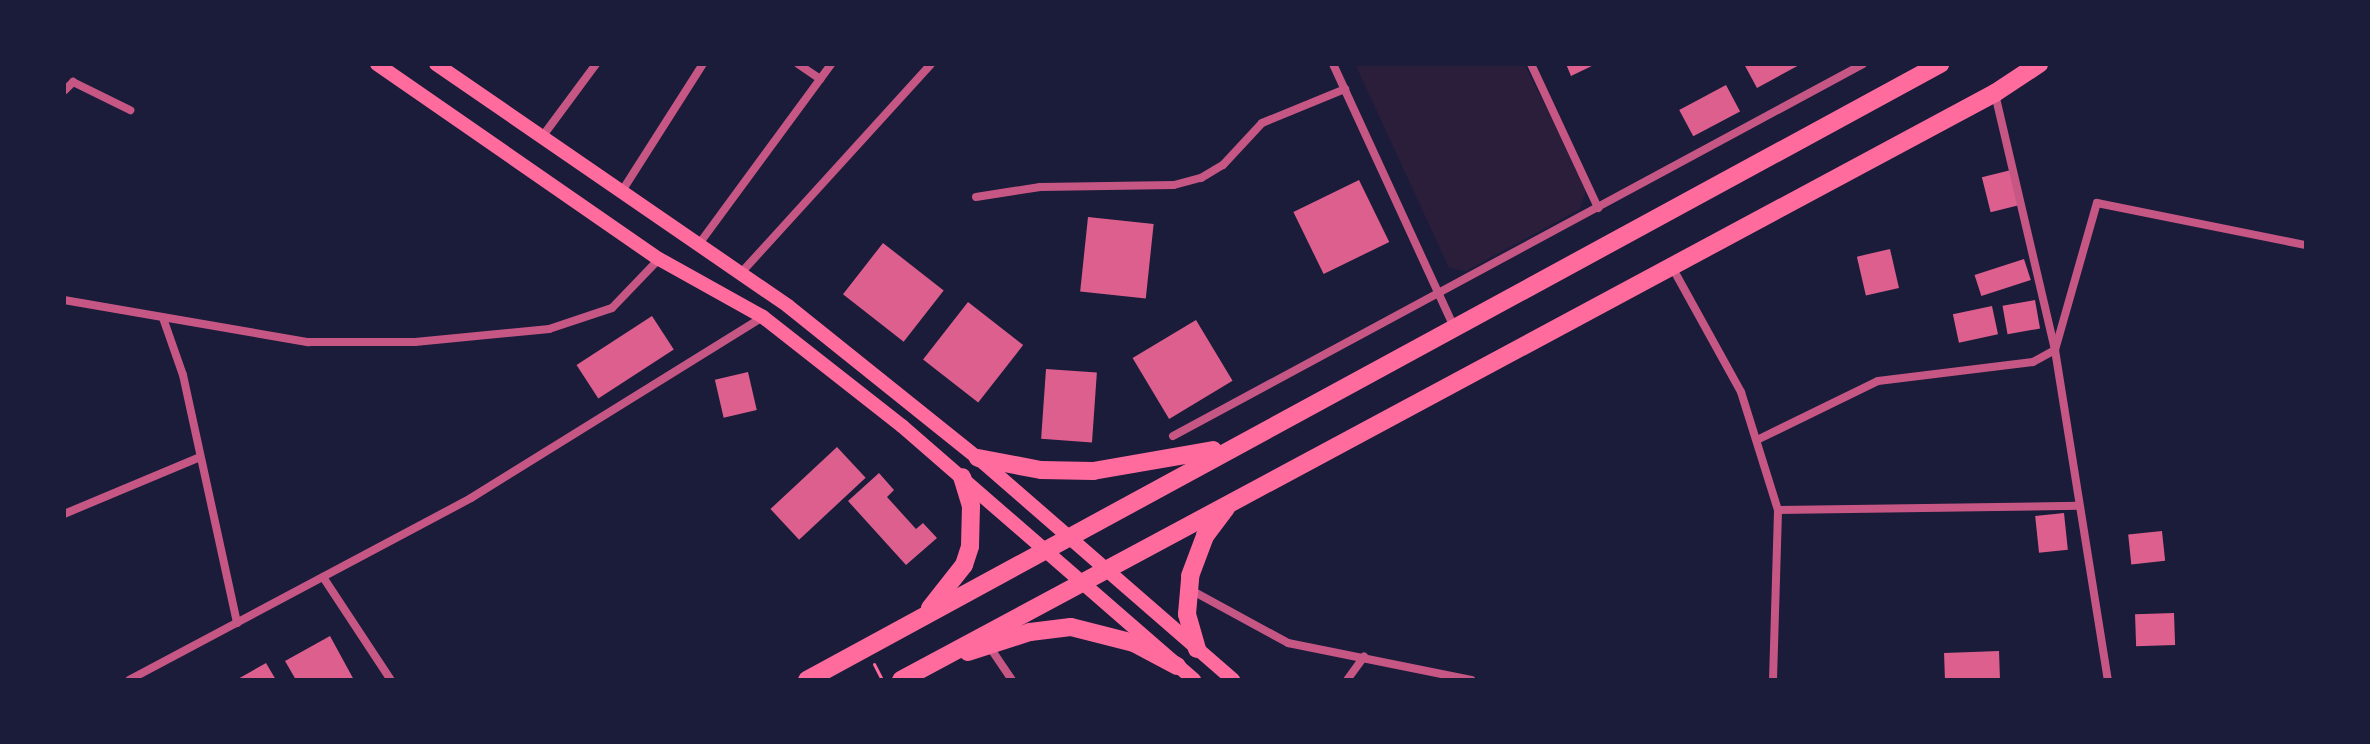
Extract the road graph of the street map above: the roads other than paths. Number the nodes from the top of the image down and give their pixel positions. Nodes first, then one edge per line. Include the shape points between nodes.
1 (377, 64) edge
2 (436, 64) edge
3 (596, 64) edge
4 (703, 64) edge
5 (798, 64) edge
6 (831, 64) edge
7 (931, 64) edge
8 (1333, 64) edge
9 (1531, 64) edge
10 (1863, 64) edge
11 (1940, 64) edge
12 (2039, 64) edge
13 (820, 79) junction
14 (1345, 89) junction
15 (64, 91) edge
16 (1995, 93) junction
17 (130, 110) dead end
18 (542, 137) junction
19 (622, 191) junction
20 (976, 197) dead end
21 (1598, 208) junction
22 (699, 244) junction
23 (2306, 245) edge
24 (659, 259) junction
25 (1671, 265) junction
26 (740, 274) junction
27 (1438, 294) junction
28 (64, 300) edge
29 (763, 317) junction
30 (163, 318) junction
31 (1456, 331) junction
32 (2055, 350) junction
33 (1173, 436) dead end
34 (1759, 439) junction
35 (1242, 441) junction
36 (200, 457) junction
37 (978, 458) junction
38 (962, 477) junction
39 (1233, 499) junction
40 (2079, 506) junction
41 (1778, 510) junction
42 (64, 514) edge
43 (1069, 537) junction
44 (1045, 550) junction
45 (1105, 569) junction
46 (323, 577) junction
47 (1081, 582) junction
48 (1188, 589) junction
49 (922, 618) junction
50 (237, 623) junction
51 (989, 646) junction
52 (1197, 649) junction
53 (1364, 657) junction
54 (935, 661) junction
55 (1177, 666) junction
56 (129, 680) edge
57 (391, 680) edge
58 (807, 680) edge
59 (901, 680) edge
60 (1012, 680) edge
61 (1194, 680) edge
62 (1233, 680) edge
63 (1347, 680) edge
64 (1471, 680) edge
65 (1773, 680) edge
66 (2108, 680) edge

1 - 24 main road
2 - 18 main road
3 - 18 street
4 - 19 street
5 - 13 street
6 - 13 street
7 - 26 street
8 - 14 street
9 - 21 street
10 - 21 street
11 - 31 highway
12 - 16 highway
13 - 22 street
14 - 20 street via 1262,123 1223,165 1201,178 1174,185 1040,187
14 - 27 street
15 - 17 street via 73,82
16 - 25 highway
16 - 32 street
18 - 19 main road
19 - 22 main road
21 - 27 street
22 - 26 main road
23 - 32 street via 2097,203
24 - 29 main road
24 - 30 street via 612,308 549,329 415,342 308,342
25 - 34 street via 1741,392
25 - 39 highway
26 - 37 main road via 788,306
27 - 31 street
27 - 33 street
28 - 30 street
29 - 38 main road
29 - 46 street via 471,498
30 - 36 street via 183,375
31 - 35 highway
32 - 34 street via 2033,362 1878,381
32 - 40 street
34 - 41 street
35 - 37 highway via 1181,458 1093,471 1041,470
35 - 43 highway
36 - 42 street
36 - 50 street
37 - 43 main road
38 - 44 main road
38 - 49 highway via 971,506 970,546 959,573
39 - 45 highway
39 - 48 highway via 1205,536
40 - 41 street
40 - 66 street
41 - 65 street
43 - 44 highway
43 - 45 main road
44 - 47 main road
44 - 49 highway
45 - 47 highway
45 - 52 main road
46 - 50 street
46 - 57 street
47 - 54 highway
47 - 55 main road
48 - 52 highway via 1189,625
48 - 53 street via 1288,643
49 - 58 highway
50 - 56 street
51 - 54 highway
51 - 55 highway via 1049,627 1071,627 1134,643
51 - 60 street
52 - 62 main road
53 - 63 street
53 - 64 street
54 - 59 highway
55 - 61 main road

